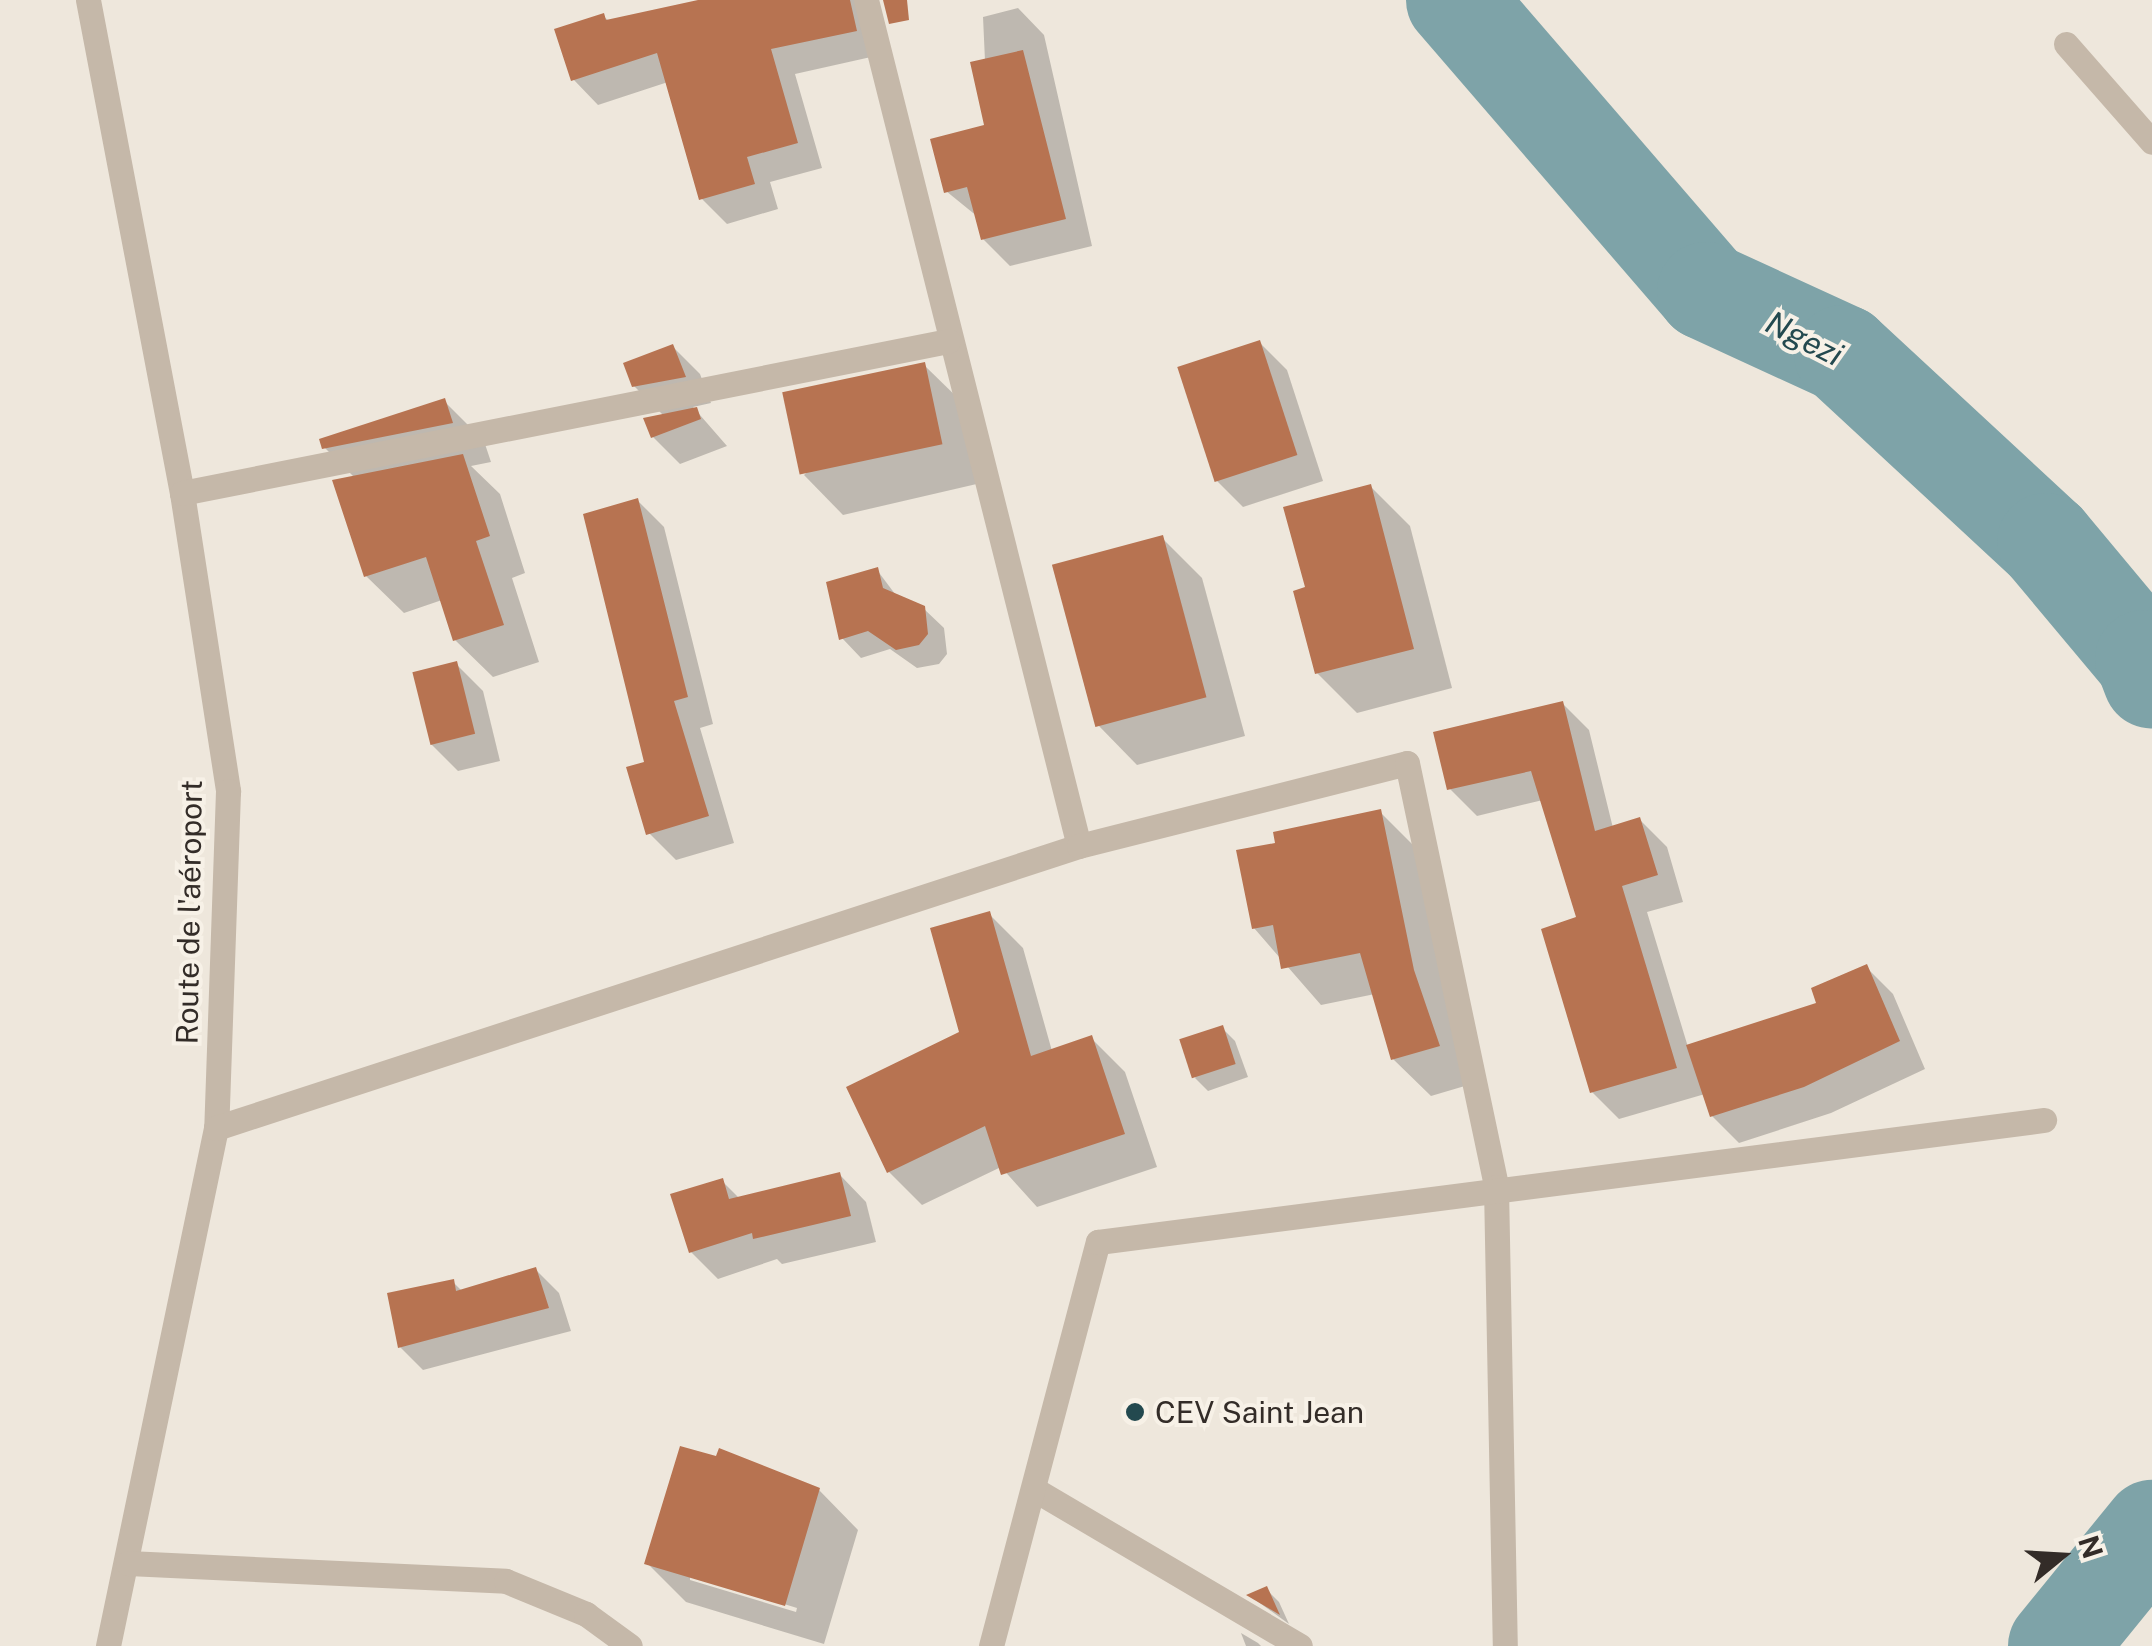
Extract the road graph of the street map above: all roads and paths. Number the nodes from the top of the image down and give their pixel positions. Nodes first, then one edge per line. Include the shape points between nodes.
1 (88, 0) edge
2 (866, 0) edge
3 (2066, 44) dead end
4 (2152, 142) edge
5 (948, 340) junction
6 (182, 494) junction
7 (1079, 846) junction
8 (2044, 1120) dead end
9 (216, 1128) junction
10 (1496, 1187) junction
11 (1038, 1491) junction
12 (128, 1563) junction
13 (108, 1646) edge
14 (630, 1646) edge
15 (991, 1646) edge
16 (1300, 1646) edge
17 (1505, 1646) edge

1 - 6 street, Route de l'aéroport
2 - 5 street
3 - 4 street
5 - 6 street
5 - 7 street
6 - 9 street, Route de l'aéroport via 228,792
7 - 9 street
7 - 10 street via 1407,764
8 - 10 street
9 - 12 street, Route de l'aéroport
10 - 11 street via 1098,1242
10 - 17 street
11 - 15 street
11 - 16 street
12 - 13 street, Route de l'aéroport
12 - 14 street via 506,1581 586,1614

